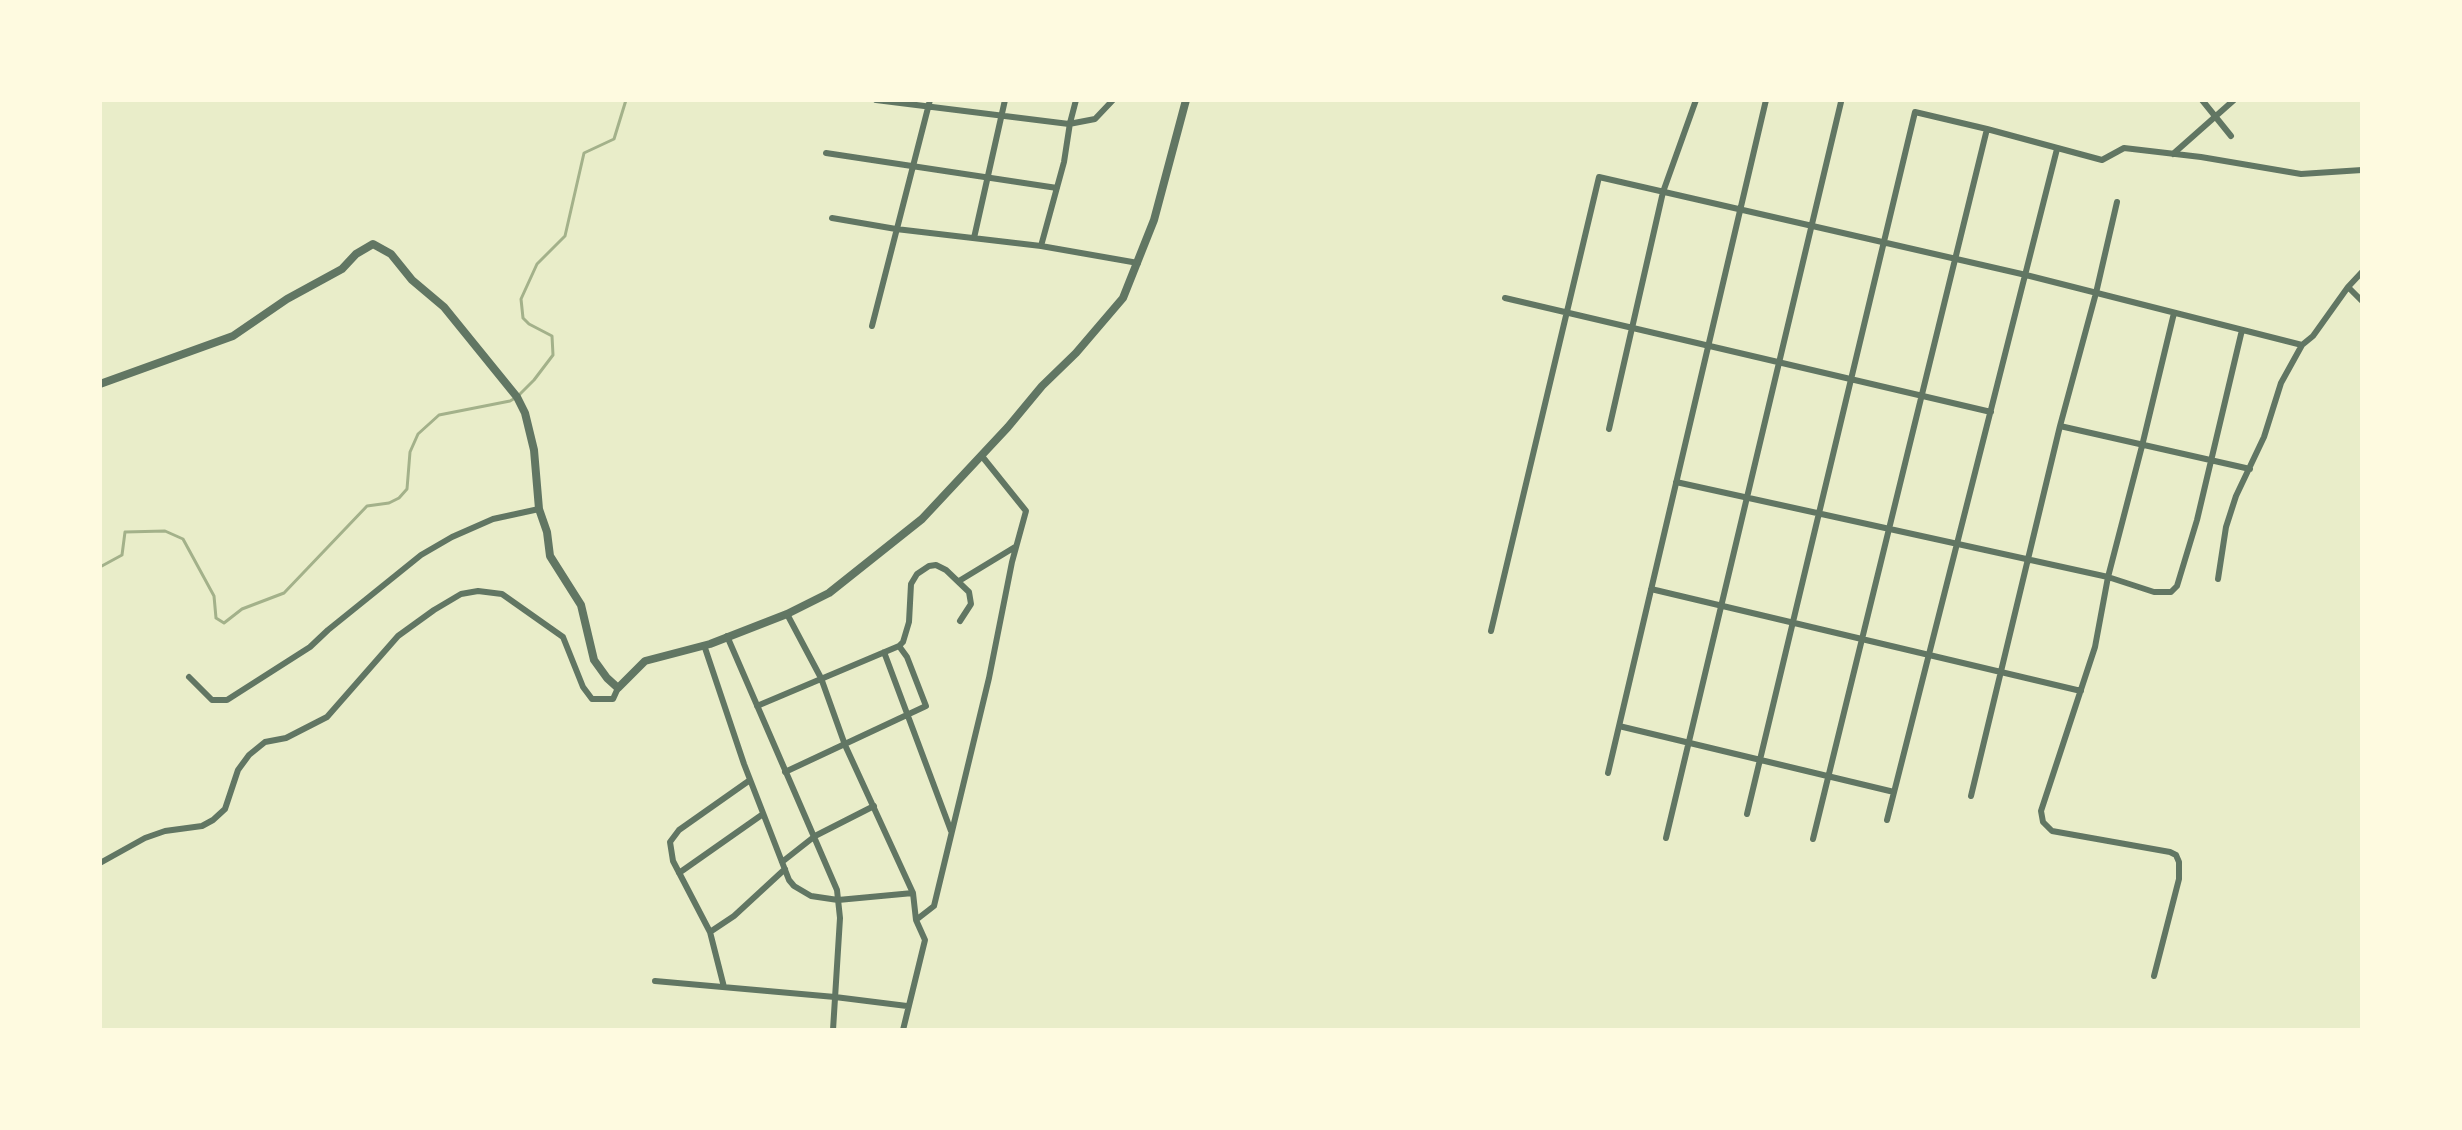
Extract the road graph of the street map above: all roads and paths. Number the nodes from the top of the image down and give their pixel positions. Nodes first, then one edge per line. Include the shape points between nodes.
1 (876, 100) edge
2 (1005, 100) edge
3 (1076, 100) edge
4 (1113, 100) edge
5 (1186, 100) edge
6 (1696, 100) edge
7 (1766, 100) edge
8 (2202, 100) edge
9 (2234, 100) edge
10 (1841, 102) dead end
11 (929, 103) edge
12 (1001, 117) junction
13 (2216, 117) junction
14 (1070, 123) junction
15 (1987, 129) junction
16 (2232, 136) dead end
17 (2057, 149) junction
18 (826, 153) dead end
19 (2172, 154) junction
20 (912, 166) junction
21 (2361, 170) edge
22 (987, 176) junction
23 (1057, 188) junction
24 (1663, 192) junction
25 (2117, 202) dead end
26 (1740, 209) junction
27 (832, 218) dead end
28 (1811, 226) junction
29 (896, 229) junction
30 (974, 238) junction
31 (1885, 244) junction
32 (1041, 246) junction
33 (1954, 259) junction
34 (1138, 263) junction
35 (2361, 272) edge
36 (2026, 275) junction
37 (2348, 286) junction
38 (2096, 293) junction
39 (1505, 298) dead end
40 (2361, 301) edge
41 (1566, 312) junction
42 (2174, 313) junction
43 (872, 326) dead end
44 (1632, 328) junction
45 (2242, 330) junction
46 (1708, 345) junction
47 (2302, 345) junction
48 (1779, 362) junction
49 (1852, 378) junction
50 (100, 384) edge
51 (1921, 394) junction
52 (1991, 412) junction
53 (2060, 426) junction
54 (1609, 429) dead end
55 (2142, 446) junction
56 (981, 455) junction
57 (2210, 460) junction
58 (2250, 470) junction
59 (1676, 482) junction
60 (1746, 498) junction
61 (539, 508) junction
62 (1819, 514) junction
63 (1888, 530) junction
64 (1957, 545) junction
65 (1016, 547) junction
66 (2027, 560) junction
67 (2108, 577) junction
68 (2218, 579) dead end
69 (958, 582) junction
70 (1651, 589) junction
71 (1721, 606) junction
72 (787, 614) junction
73 (960, 621) dead end
74 (1793, 624) junction
75 (1491, 631) dead end
76 (727, 636) junction
77 (1861, 641) junction
78 (704, 645) junction
79 (899, 646) junction
80 (884, 652) junction
81 (1929, 656) junction
82 (2001, 674) junction
83 (189, 677) dead end
84 (821, 678) junction
85 (618, 688) junction
86 (2081, 691) junction
87 (758, 706) junction
88 (907, 715) junction
89 (1619, 726) junction
90 (1688, 743) junction
91 (845, 745) junction
92 (1760, 760) junction
93 (785, 772) junction
94 (1608, 773) dead end
95 (1828, 777) junction
96 (750, 780) junction
97 (1894, 792) junction
98 (1971, 796) dead end
99 (874, 806) junction
100 (763, 814) junction
101 (1747, 814) dead end
102 (1887, 820) dead end
103 (952, 832) junction
104 (815, 836) junction
105 (1666, 838) dead end
106 (1813, 839) dead end
107 (783, 862) junction
108 (100, 863) edge
109 (785, 869) junction
110 (679, 873) junction
111 (913, 893) junction
112 (838, 900) junction
113 (916, 920) junction
114 (710, 932) junction
115 (2154, 976) dead end
116 (655, 981) dead end
117 (724, 987) junction
118 (835, 997) junction
119 (907, 1006) junction
120 (833, 1029) edge
121 (903, 1029) edge

1 - 11 street
2 - 12 street
3 - 14 street
4 - 14 street via 1095,119
5 - 34 street via 1154,220
6 - 24 street
7 - 26 street
8 - 13 street
9 - 13 street
10 - 28 street
11 - 12 street
11 - 20 street
12 - 14 street
12 - 22 street
13 - 16 street
13 - 19 street
14 - 23 street
15 - 17 street
15 - 31 street via 1915,112
15 - 33 street
17 - 19 street via 2102,160 2124,148
17 - 36 street
18 - 20 street
19 - 21 street via 2301,174
20 - 22 street
20 - 29 street
22 - 23 street
22 - 30 street
23 - 32 street
24 - 26 street
24 - 41 street via 1599,177
24 - 44 street
25 - 38 street
26 - 28 street
26 - 46 street
27 - 29 street
28 - 31 street
28 - 48 street
29 - 30 street
29 - 43 street
30 - 32 street
31 - 33 street
31 - 49 street
32 - 34 street
33 - 36 street
33 - 51 street
34 - 56 street via 1123,298
35 - 37 street
36 - 38 street
36 - 52 street
37 - 40 street
37 - 47 street via 2313,336
38 - 42 street
38 - 53 street
39 - 41 street
41 - 44 street
41 - 75 street
42 - 45 street
42 - 55 street
44 - 46 street
44 - 54 street
45 - 47 street
45 - 57 street
46 - 48 street
46 - 59 street
47 - 58 street via 2281,383
48 - 49 street
48 - 60 street
49 - 51 street
49 - 62 street
50 - 61 street via 234,336 287,299 342,269 373,244 391,254 412,280 444,308 517,397 534,450
51 - 52 street
51 - 63 street
52 - 64 street
53 - 55 street
53 - 66 street
55 - 57 street
55 - 67 street
56 - 65 street via 1026,511
56 - 72 street via 922,519 829,593
57 - 58 street
57 - 67 street via 2197,520 2177,585 2171,592 2154,592
58 - 68 street via 2236,495 2226,527
59 - 60 street
59 - 70 street
60 - 62 street
60 - 71 street
61 - 83 street via 493,519 421,555 310,647 227,700 212,700
61 - 85 street via 550,556 581,605 594,660
62 - 63 street
62 - 74 street
63 - 64 street
63 - 77 street
64 - 66 street
64 - 81 street
65 - 69 street
65 - 103 street
66 - 67 street
66 - 82 street
67 - 86 street via 2095,646
69 - 73 street via 972,600
69 - 79 street via 936,565 917,574 911,584 909,622
70 - 71 street
70 - 89 street
71 - 74 street
71 - 90 street
72 - 76 street
72 - 84 street
74 - 77 street
74 - 92 street
76 - 78 street
76 - 87 street
77 - 81 street
77 - 95 street
78 - 85 street via 645,661
78 - 96 street
79 - 80 street
79 - 88 street via 926,706
80 - 84 street
80 - 88 street
81 - 82 street
81 - 97 street
82 - 86 street
82 - 98 street
84 - 87 street
84 - 91 street
85 - 108 street via 613,699 592,699 582,687 563,637 502,594 461,594 398,636 327,717 286,738 265,742 249,755 238,770 225,809 213,820 145,838
86 - 115 street via 2041,811 2043,822 2052,831 2176,855 2180,862 2179,879
87 - 93 street
88 - 91 street
88 - 103 street
89 - 90 street
89 - 94 street
90 - 92 street
90 - 105 street
91 - 93 street
91 - 99 street
92 - 95 street
92 - 101 street
93 - 104 street
95 - 97 street
95 - 106 street
96 - 100 street
96 - 110 street via 671,838 669,848
97 - 102 street
99 - 104 street
99 - 111 street
100 - 107 street
100 - 110 street
103 - 113 street via 934,906
104 - 107 street
104 - 112 street
107 - 109 street
109 - 112 street via 794,886 805,894
109 - 114 street via 726,923
110 - 114 street
111 - 112 street
111 - 113 street
112 - 118 street
113 - 119 street via 925,940
114 - 117 street
116 - 117 street
117 - 118 street
118 - 119 street
118 - 120 street
119 - 121 street

